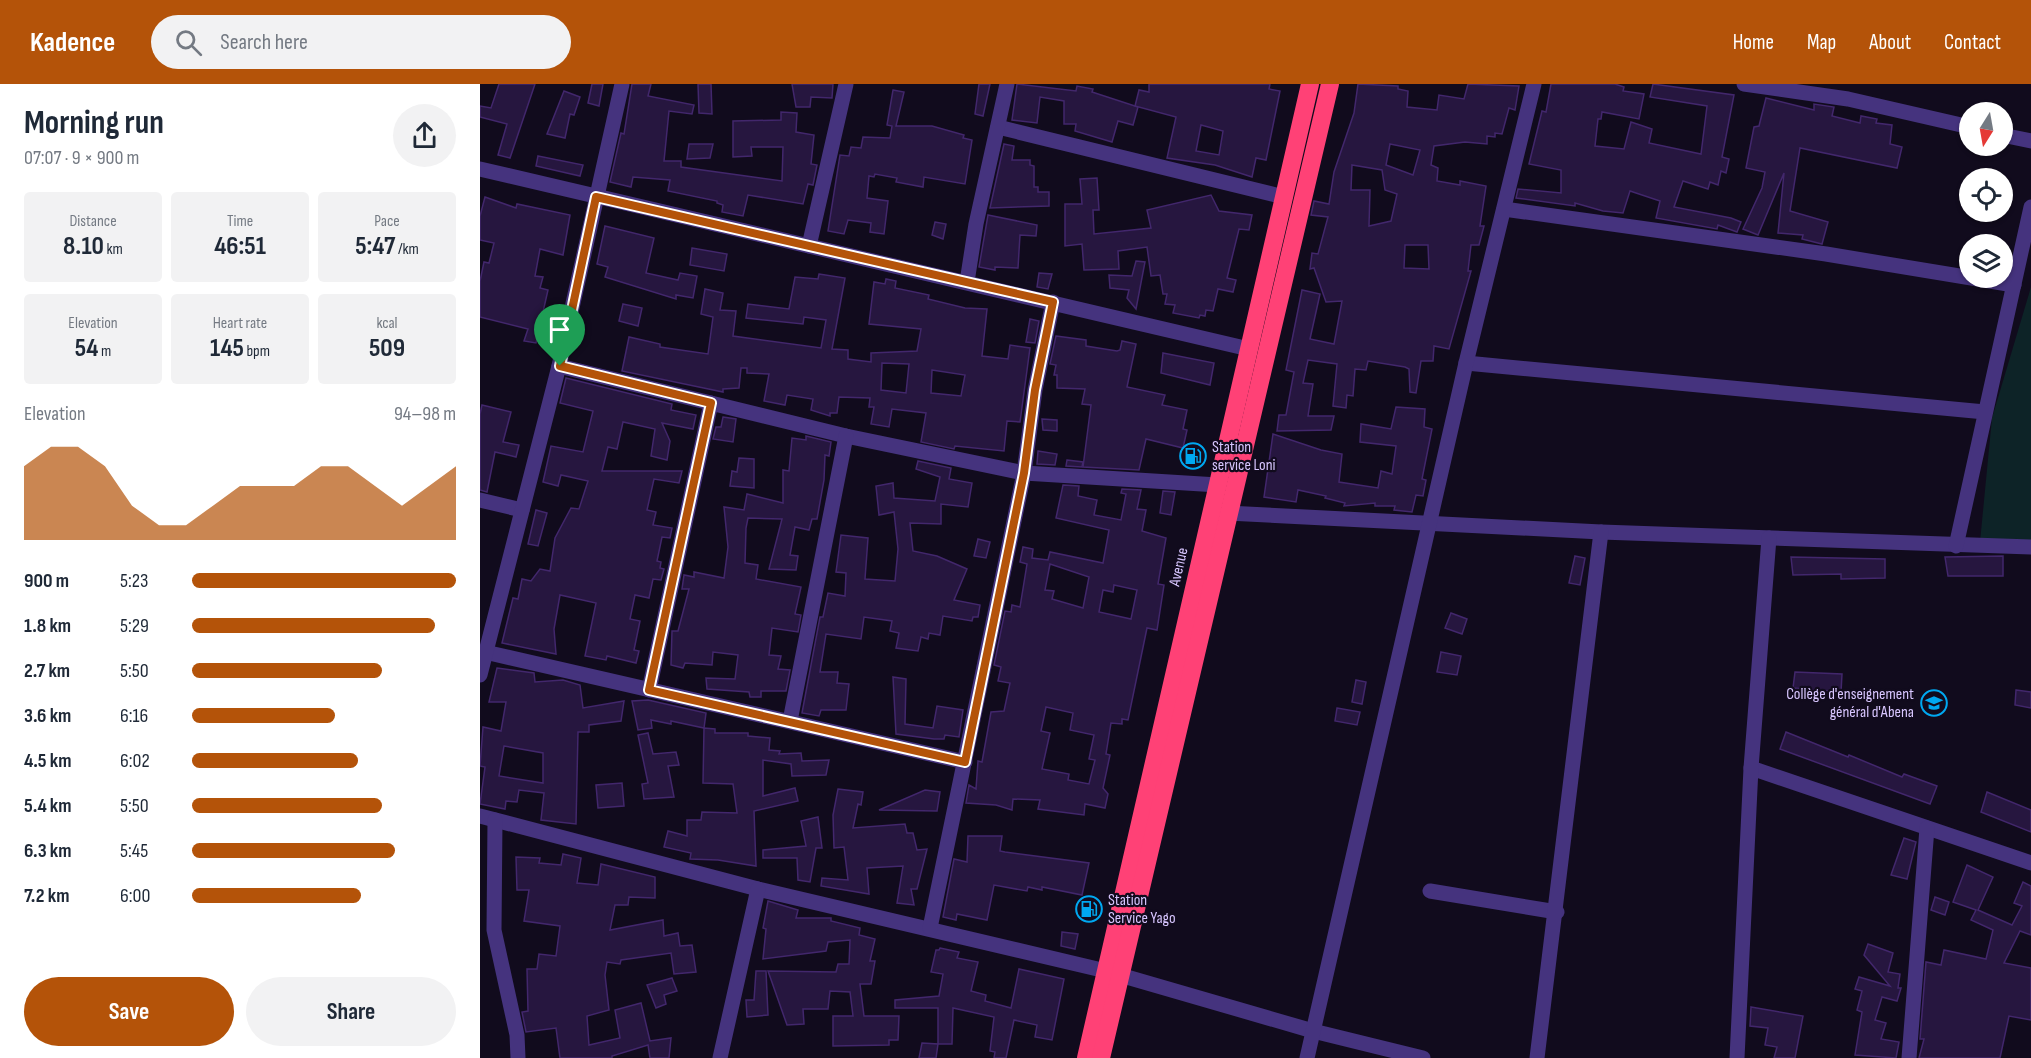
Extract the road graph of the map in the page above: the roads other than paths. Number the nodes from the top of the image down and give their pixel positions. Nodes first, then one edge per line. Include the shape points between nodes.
1 (622, 84) edge
2 (846, 84) edge
3 (1007, 84) edge
4 (1310, 84) edge
5 (1330, 84) edge
6 (1534, 84) edge
7 (1744, 84) edge
8 (1817, 88) edge
9 (1959, 124) edge
10 (999, 127) junction
11 (2013, 137) edge
12 (2031, 141) edge
13 (480, 169) edge
14 (596, 197) junction
15 (1284, 197) junction
16 (2031, 207) edge
17 (1504, 209) junction
18 (809, 246) junction
19 (967, 282) junction
20 (2014, 285) junction
21 (1053, 302) junction
22 (1249, 349) junction
23 (1466, 363) junction
24 (560, 366) junction
25 (711, 403) junction
26 (1985, 412) junction
27 (846, 436) junction
28 (1024, 473) junction
29 (1218, 485) junction
30 (480, 500) edge
31 (522, 510) junction
32 (1227, 513) junction
33 (1429, 523) junction
34 (1601, 532) junction
35 (1769, 538) junction
36 (1956, 546) junction
37 (2031, 547) edge
38 (485, 652) junction
39 (480, 675) edge
40 (649, 690) junction
41 (790, 721) junction
42 (965, 762) junction
43 (1751, 768) junction
44 (487, 818) edge
45 (1927, 828) junction
46 (2031, 863) edge
47 (758, 889) junction
48 (1430, 891) dead end
49 (1557, 912) junction
50 (930, 928) junction
51 (1113, 973) junction
52 (1313, 1031) junction
53 (518, 1058) edge
54 (720, 1058) edge
55 (1086, 1058) edge
56 (1101, 1058) edge
57 (1307, 1058) edge
58 (1423, 1058) edge
59 (1538, 1058) edge
60 (1737, 1058) edge
61 (1909, 1058) edge

1 - 14 street
2 - 18 street
3 - 10 street
4 - 15 highway, Avenue
5 - 32 highway via 1269,351
6 - 17 street
7 - 8 street
8 - 9 street
10 - 15 street
10 - 19 street
11 - 12 street
13 - 14 street
14 - 18 street
14 - 24 street
15 - 22 highway, Avenue
16 - 20 street
17 - 20 street
17 - 23 street
18 - 19 street
19 - 21 street
20 - 26 street
21 - 22 street
21 - 28 street via 1035,390
22 - 29 highway, Avenue
23 - 26 street
23 - 33 street
24 - 25 street
24 - 31 street
25 - 27 street
25 - 40 street
26 - 36 street
27 - 28 street
27 - 41 street
28 - 29 street
28 - 42 street
29 - 51 highway, Avenue
30 - 31 street
31 - 38 street
32 - 33 street
32 - 51 highway
33 - 34 street
33 - 52 street
34 - 35 street
34 - 49 street
35 - 36 street
35 - 43 street
36 - 37 street
38 - 39 street
38 - 40 street
40 - 41 street
41 - 42 street
42 - 50 street
43 - 45 street
43 - 60 street
44 - 47 street
44 - 53 street via 494,930 517,1035
45 - 46 street
45 - 61 street
47 - 50 street
47 - 54 street
48 - 49 street
49 - 59 street
50 - 51 street
51 - 52 street
51 - 55 highway, Avenue
51 - 56 highway
52 - 57 street
52 - 58 street

